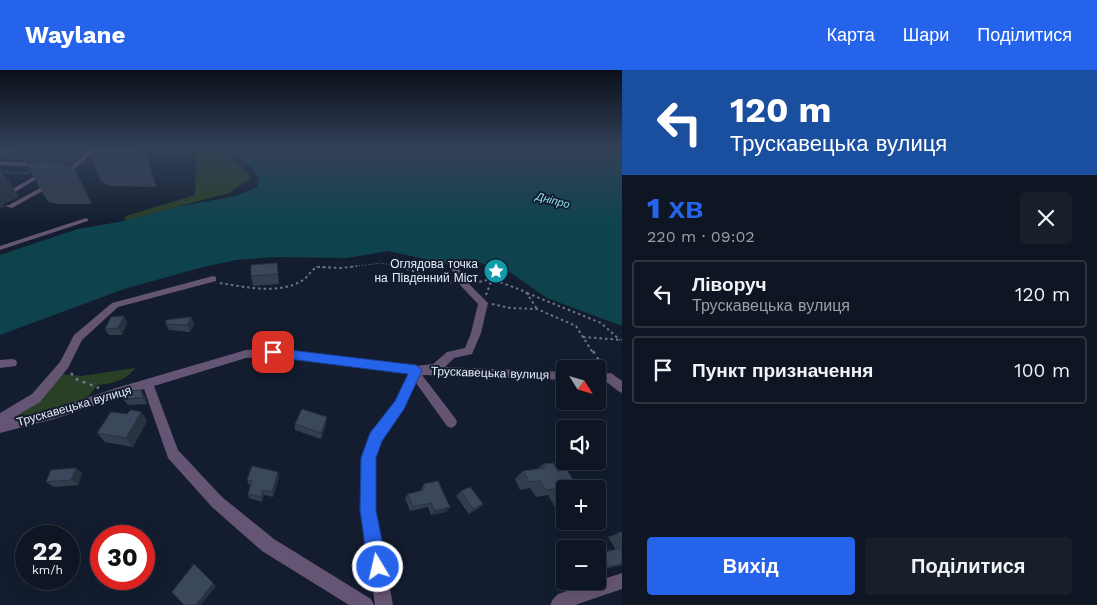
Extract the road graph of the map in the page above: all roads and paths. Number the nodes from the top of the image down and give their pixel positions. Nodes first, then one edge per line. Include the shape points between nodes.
1 (31, 174) edge
2 (39, 174) edge
3 (64, 174) edge
4 (0, 192) edge
5 (0, 199) edge
6 (7, 206) dead end
7 (86, 220) dead end
8 (0, 248) edge
9 (455, 269) dead end
10 (213, 279) joint
11 (492, 280) junction
12 (464, 284) junction
13 (526, 292) junction
14 (483, 303) junction
15 (537, 309) junction
16 (583, 337) junction
17 (621, 340) edge
18 (12, 363) dead end
19 (0, 364) edge
20 (64, 365) junction
21 (415, 372) junction
22 (556, 376) edge
23 (606, 378) edge
24 (611, 378) junction
25 (148, 384) junction
26 (622, 388) edge
27 (116, 393) junction
28 (0, 419) edge
29 (451, 422) dead end
30 (0, 427) edge
31 (622, 581) edge
32 (365, 605) edge
33 (384, 605) edge
34 (559, 605) edge

1 - 4 street
2 - 5 street
3 - 6 street via 34,195
7 - 8 street
9 - 12 street
10 - 12 path via 244,288 280,287 302,281 312,269 322,265 336,268 388,263 440,282
10 - 20 street via 115,305 78,338
11 - 12 path
11 - 13 path
11 - 14 path
12 - 14 street
13 - 15 path
13 - 17 path via 600,323
14 - 15 path
14 - 21 street via 477,335 468,351 451,356 436,368
15 - 16 path via 576,326
16 - 17 path
16 - 24 path
18 - 19 street
20 - 27 path via 76,379
20 - 28 street via 36,398
21 - 22 street, Трускавецька вулиця
21 - 25 street, Трускавецька вулиця via 273,352 246,354
21 - 29 street
21 - 33 street, Трускавецька вулиця via 400,405 376,438 368,458 368,510
23 - 24 street
24 - 26 street
25 - 27 street, Трускавецька вулиця
25 - 32 street, Трускавецька вулиця via 173,454 217,502 268,545
27 - 30 street, Трускавецька вулиця via 54,414
31 - 34 street via 564,600

